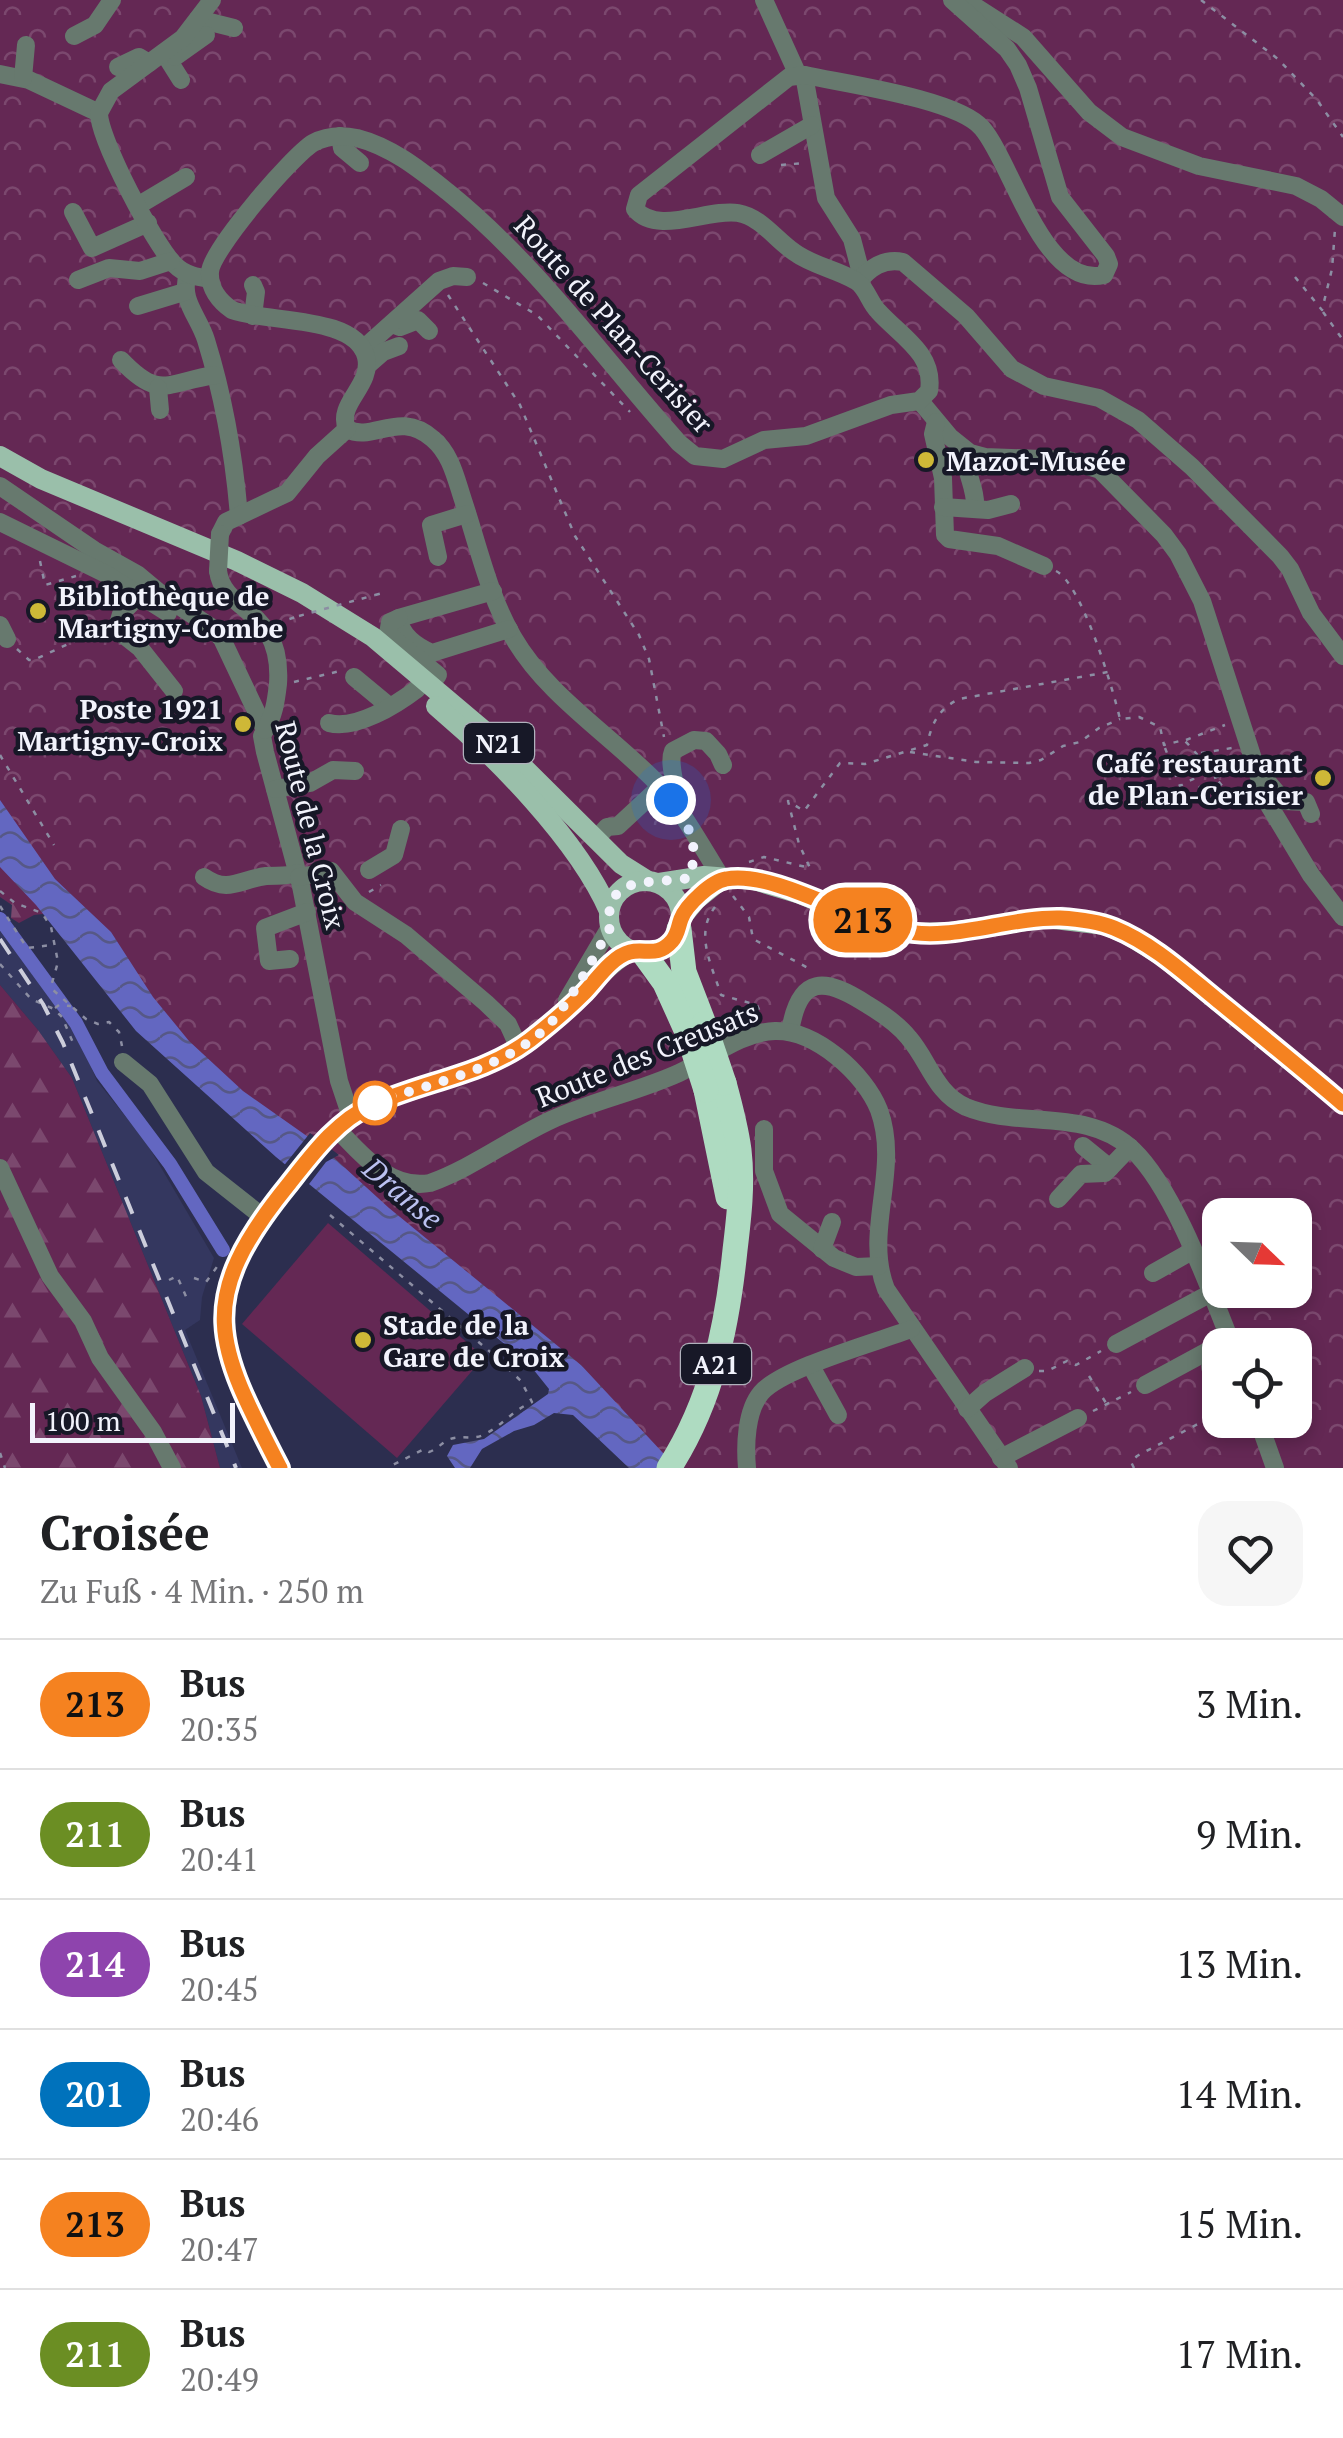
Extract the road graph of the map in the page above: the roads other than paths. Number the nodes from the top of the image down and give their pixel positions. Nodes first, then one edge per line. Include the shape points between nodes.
1 (112, 0) edge
2 (212, 0) edge
3 (764, 0) edge
4 (937, 0) edge
5 (952, 0) edge
6 (967, 8) edge
7 (202, 27) junction
8 (234, 28) dead end
9 (74, 36) dead end
10 (26, 45) dead end
11 (161, 59) junction
12 (118, 67) dead end
13 (0, 74) edge
14 (801, 75) junction
15 (23, 78) junction
16 (180, 80) dead end
17 (99, 113) junction
18 (812, 125) junction
19 (340, 136) junction
20 (760, 154) dead end
21 (360, 163) dead end
22 (186, 177) dead end
23 (139, 205) junction
24 (73, 212) dead end
25 (1341, 215) edge
26 (148, 222) junction
27 (171, 260) junction
28 (467, 277) road end
29 (210, 279) junction
30 (78, 280) dead end
31 (860, 280) junction
32 (186, 283) junction
33 (260, 288) dead end
34 (138, 306) dead end
35 (253, 316) junction
36 (392, 323) junction
37 (430, 331) dead end
38 (398, 346) dead end
39 (365, 358) junction
40 (121, 360) dead end
41 (215, 376) junction
42 (158, 388) junction
43 (924, 398) junction
44 (160, 410) dead end
45 (936, 422) junction
46 (347, 428) junction
47 (966, 451) junction
48 (0, 456) edge
49 (0, 486) edge
50 (1011, 504) dead end
51 (943, 507) junction
52 (975, 509) junction
53 (467, 514) junction
54 (239, 516) junction
55 (0, 522) edge
56 (438, 557) dead end
57 (1044, 566) road end
58 (493, 591) junction
59 (139, 595) junction
60 (398, 618) junction
61 (509, 629) junction
62 (222, 639) junction
63 (1343, 656) edge
64 (354, 677) road end
65 (428, 683) junction
66 (174, 691) dead end
67 (389, 706) junction
68 (329, 723) dead end
69 (265, 730) junction
70 (723, 766) dead end
71 (356, 771) dead end
72 (1256, 772) junction
73 (275, 790) junction
74 (666, 794) junction
75 (1312, 814) dead end
76 (401, 829) dead end
77 (692, 834) junction
78 (596, 840) junction
79 (369, 870) dead end
80 (298, 875) junction
81 (204, 877) dead end
82 (689, 878) junction
83 (726, 879) junction
84 (654, 882) junction
85 (307, 912) junction
86 (1343, 917) edge
87 (609, 919) junction
88 (680, 923) junction
89 (638, 952) junction
90 (290, 959) dead end
91 (556, 1017) junction
92 (696, 1029) junction
93 (790, 1032) junction
94 (524, 1044) junction
95 (123, 1062) road end
96 (1343, 1104) edge
97 (338, 1129) junction
98 (764, 1130) dead end
99 (1084, 1146) dead end
100 (1130, 1147) junction
101 (0, 1168) edge
102 (1110, 1168) junction
103 (1058, 1199) dead end
104 (262, 1217) junction
105 (832, 1222) dead end
106 (822, 1249) junction
107 (1192, 1251) junction
108 (879, 1266) junction
109 (1153, 1273) dead end
110 (1202, 1274) edge
111 (1202, 1296) edge
112 (911, 1329) junction
113 (1116, 1344) road end
114 (1202, 1357) edge
115 (811, 1366) junction
116 (1025, 1368) road end
117 (1146, 1385) road end
118 (967, 1409) junction
119 (838, 1415) dead end
120 (1078, 1418) road end
121 (1264, 1438) edge
122 (672, 1464) edge
123 (1007, 1465) edge
124 (172, 1468) edge
125 (280, 1468) edge
126 (747, 1468) edge
127 (1274, 1468) edge

1 - 9 street via 96,24
2 - 7 street
3 - 14 street
4 - 6 street via 955,18
5 - 6 street
6 - 14 street via 1018,65 1060,197 1106,256 1104,275 1082,272 1047,247 998,150 972,118
6 - 25 street via 1023,37 1088,112 1122,137 1199,166 1296,186
7 - 8 street
7 - 11 street
10 - 15 street
11 - 12 street via 139,57
11 - 16 street
11 - 17 street via 111,91
13 - 15 street
14 - 18 street
14 - 31 street via 784,80 759,113 638,194 635,209 654,220 743,214 804,258
15 - 17 street
17 - 23 street via 102,136
18 - 20 street
18 - 31 street via 826,198 852,239
19 - 21 street via 342,148
19 - 29 street via 319,140 296,157 222,244
19 - 43 street, Route de Plan-Cerisier via 406,160 494,230 695,456 717,460 764,440 806,436
22 - 23 street
23 - 26 street
24 - 26 street via 92,248
26 - 27 street
27 - 30 street via 140,271 108,268
27 - 32 street
28 - 36 street via 439,281
29 - 32 street
29 - 35 street via 226,306
31 - 43 street via 877,310 921,354 930,378
31 - 63 street via 886,261 903,262 966,316 1012,369 1044,386 1108,402 1138,420 1280,556
32 - 34 street
32 - 41 street
33 - 35 street
35 - 39 street via 337,329 353,337
36 - 37 street via 418,320
36 - 39 street
38 - 39 street
39 - 46 street via 362,386 345,411
40 - 42 street
41 - 42 street
41 - 54 street via 241,445
42 - 44 street
43 - 45 street
45 - 47 street
45 - 51 street
46 - 53 street via 359,433 398,425 424,432 447,456
46 - 54 street via 286,493
47 - 52 street
47 - 72 street via 986,458 1068,460 1118,484 1178,554 1202,601
48 - 65 main road, N21 via 302,594 358,640
49 - 62 street, Route de la Croix via 137,574
50 - 52 street
51 - 52 street
51 - 57 street via 949,539 998,546
53 - 56 street via 431,525
53 - 58 street
54 - 69 street, bridge via 220,534 218,571 221,583 269,631 276,651 278,688
55 - 59 street
58 - 60 street
58 - 61 street
59 - 62 street
59 - 66 street via 122,614 121,633
60 - 61 street via 404,634 432,654
60 - 65 street via 388,634
61 - 74 street via 540,674
62 - 69 street, Route de la Croix
64 - 67 street
65 - 67 street
65 - 78 main road, N21
65 - 87 main road, N21 via 593,878
67 - 68 street via 345,725
69 - 73 street, Route de la Croix
70 - 74 street via 706,741 694,740 673,751 676,796
71 - 73 street via 327,762 310,782
72 - 75 street via 1284,801 1306,802
72 - 86 street via 1311,876
73 - 80 street, Route de la Croix
74 - 77 street
74 - 78 street
76 - 79 street via 394,855
77 - 82 street via 696,857
77 - 83 street
78 - 84 main road, N21
80 - 81 street via 228,887
80 - 85 street, Route de la Croix
80 - 94 street via 330,871 350,898 406,936
82 - 83 main road
82 - 84 main road
83 - 88 main road via 696,900
83 - 96 main road via 778,886 912,933 1046,918 1105,925 1162,956
84 - 87 main road via 622,888
84 - 88 main road, N21 via 673,894
85 - 90 street via 265,928 269,961
85 - 97 street, Route de la Croix via 339,1080
87 - 89 main road, N21 via 618,942
87 - 91 street
88 - 89 main road via 667,945
88 - 92 highway, A21
89 - 91 street via 611,966
89 - 92 highway, A21
91 - 94 street
92 - 122 highway, A21, bridge via 715,1086 734,1262 715,1368
93 - 97 street, Route des Creusats via 765,1032 554,1118 430,1183 392,1178
93 - 100 street via 800,997 832,985 892,1021 942,1089 964,1106 1089,1126
93 - 108 street, Route des Creusats via 834,1055 877,1106 887,1156
94 - 97 street via 373,1104
95 - 104 street via 150,1084 206,1172
97 - 104 street
98 - 106 street via 764,1171 780,1214
99 - 102 street
100 - 102 street
100 - 107 street via 1158,1182
101 - 124 street via 50,1276
102 - 103 street via 1080,1174
104 - 125 street via 230,1277 225,1346
105 - 106 street
106 - 108 street via 846,1264
107 - 109 street
107 - 110 street
108 - 112 street, Route des Creusats
111 - 113 street
112 - 115 street
112 - 118 street, Route des Creusats
114 - 117 street
115 - 119 street
115 - 126 street via 758,1396
116 - 118 street
118 - 123 street, Route des Creusats
120 - 123 street
121 - 127 street

